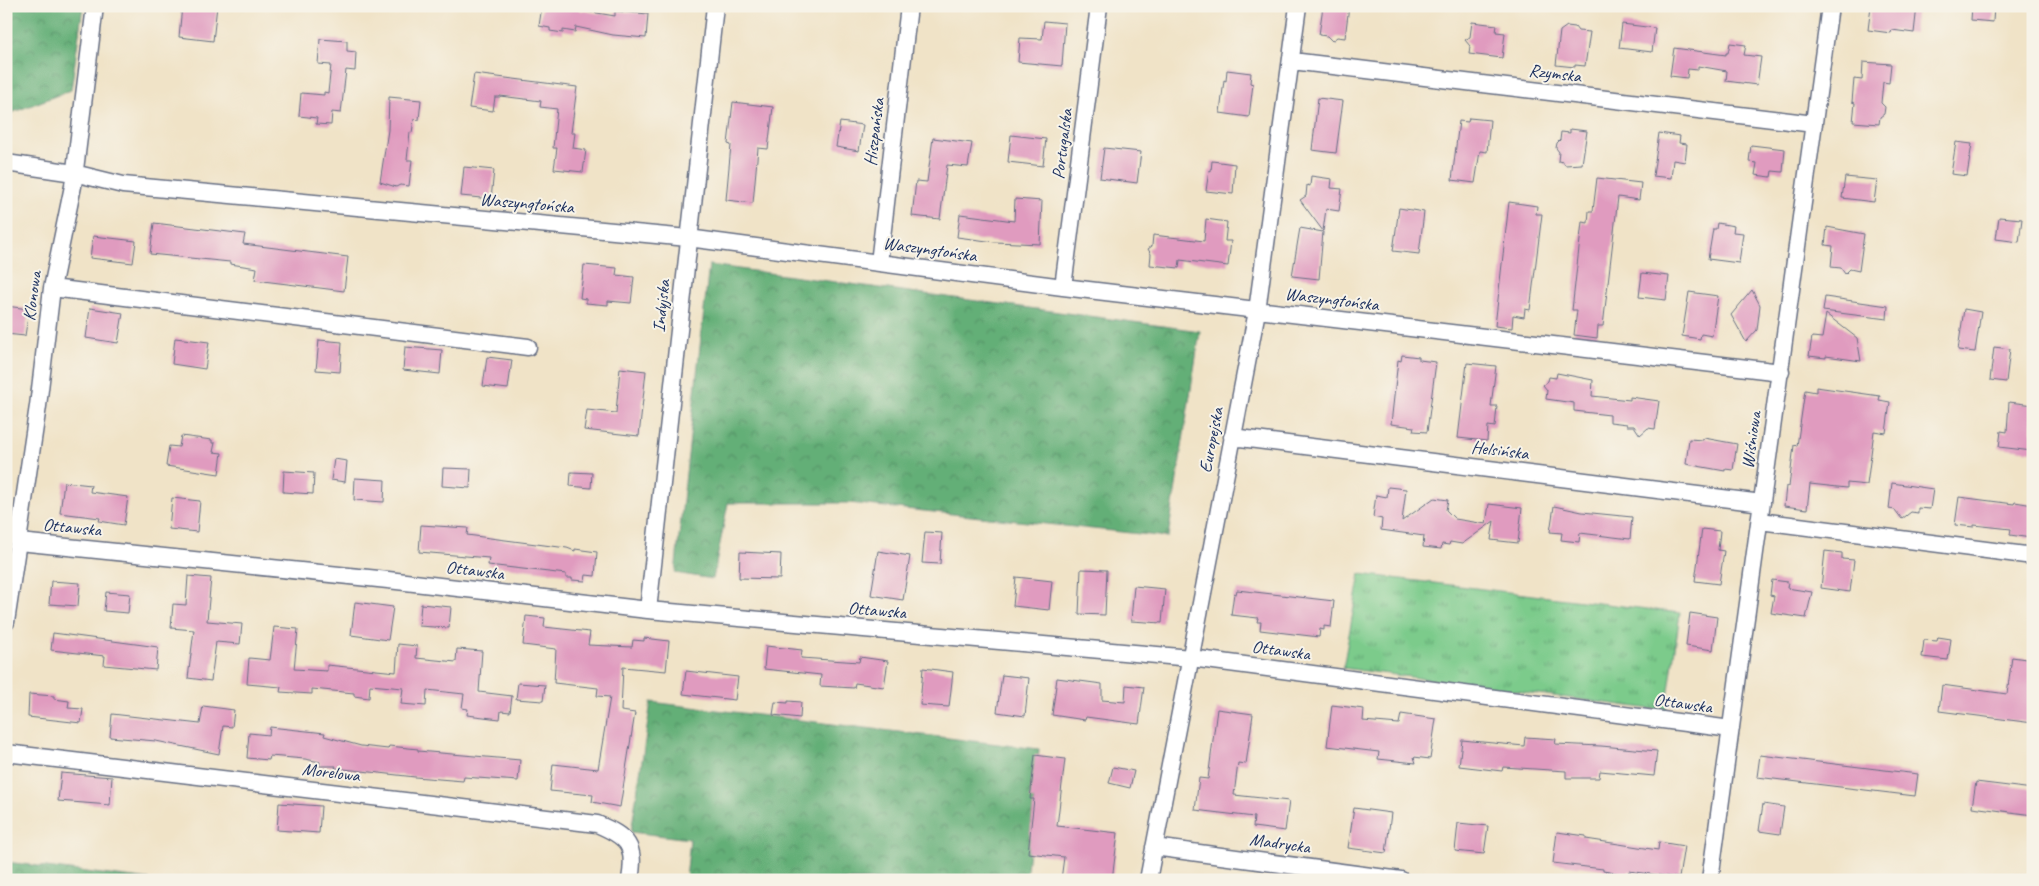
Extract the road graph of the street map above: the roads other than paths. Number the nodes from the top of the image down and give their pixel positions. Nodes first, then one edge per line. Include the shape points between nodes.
1 (96, 6) edge
2 (715, 6) edge
3 (908, 6) edge
4 (1100, 6) edge
5 (1298, 6) edge
6 (1830, 6) edge
7 (1292, 61) junction
8 (1814, 124) junction
9 (6, 163) edge
10 (74, 173) junction
11 (688, 238) junction
12 (878, 263) junction
13 (1063, 287) junction
14 (52, 288) junction
15 (1257, 311) junction
16 (528, 347) dead end
17 (1781, 372) junction
18 (1232, 437) junction
19 (1762, 503) junction
20 (1760, 521) junction
21 (19, 542) junction
22 (2033, 556) edge
23 (648, 610) junction
24 (6, 622) edge
25 (1190, 658) junction
26 (1731, 730) junction
27 (6, 753) edge
28 (1154, 847) junction
29 (630, 880) edge
30 (1148, 880) edge
31 (1401, 880) edge
32 (1710, 880) edge

1 - 10 street, Klonowa
2 - 11 street, Indyjska
3 - 12 street, Hiszpańska
4 - 13 street, Portugalska
5 - 7 street, Europejska
6 - 8 street, Wiśniowa
7 - 8 street, Rzymska
7 - 15 street, Europejska
8 - 17 street, Wiśniowa
9 - 10 street, Waszyngtońska
10 - 11 street, Waszyngtońska via 122,185
10 - 14 street, Klonowa
11 - 12 street, Waszyngtońska
11 - 23 street, Indyjska
12 - 13 street, Waszyngtońska
13 - 15 street, Waszyngtońska
14 - 16 street
14 - 21 street, Klonowa
15 - 17 street, Waszyngtońska
15 - 18 street, Europejska
17 - 19 street, Wiśniowa
18 - 19 street, Helsińska
18 - 25 street, Europejska
19 - 20 street, Wiśniowa
20 - 22 street
20 - 26 street, Wiśniowa
21 - 23 street, Ottawska
21 - 24 street, Klonowa
23 - 25 street, Ottawska
25 - 26 street, Ottawska
25 - 28 street, Europejska
26 - 32 street, Wiśniowa
27 - 29 street, Morelowa via 597,824 627,841 633,860
28 - 30 street, Europejska
28 - 31 street, Madrycka

